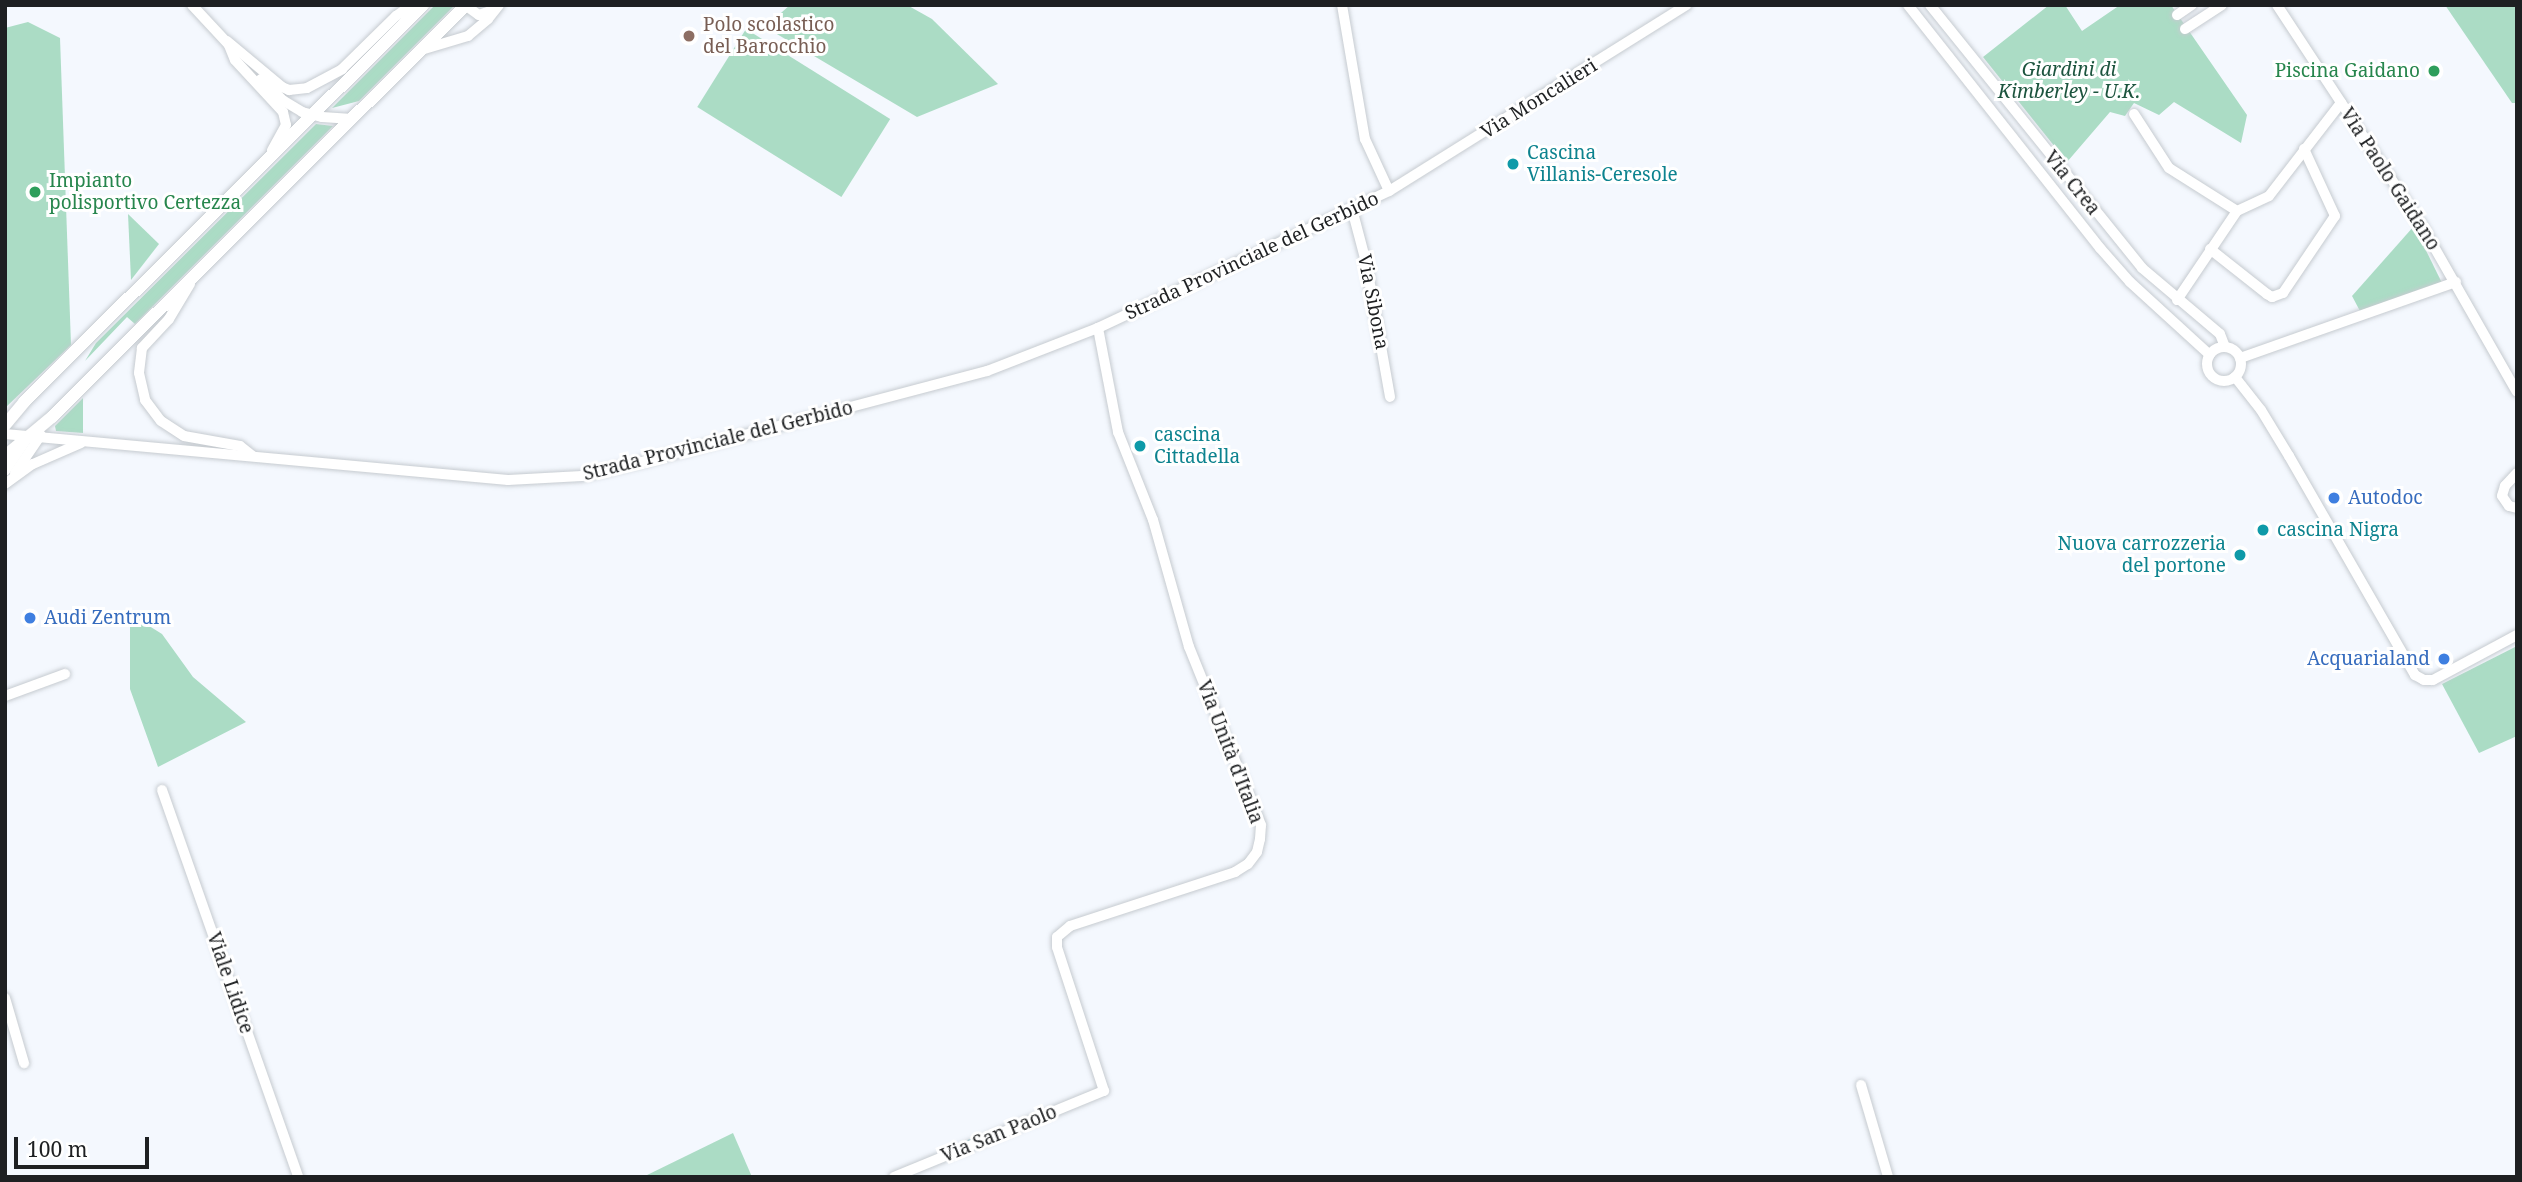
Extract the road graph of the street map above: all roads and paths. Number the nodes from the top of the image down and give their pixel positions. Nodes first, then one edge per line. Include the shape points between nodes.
1 (192, 5) edge
2 (412, 5) edge
3 (423, 5) edge
4 (465, 5) edge
5 (1342, 5) edge
6 (1687, 5) edge
7 (1908, 5) edge
8 (1930, 5) edge
9 (2192, 5) edge
10 (2222, 5) edge
11 (2277, 5) edge
12 (497, 7) edge
13 (2176, 15) dead end
14 (2185, 29) dead end
15 (227, 41) junction
16 (421, 50) junction
17 (2341, 103) junction
18 (2134, 114) dead end
19 (313, 115) junction
20 (352, 119) junction
21 (2304, 149) junction
22 (253, 174) junction
23 (1389, 191) junction
24 (1352, 209) junction
25 (2237, 211) junction
26 (2210, 249) junction
27 (197, 273) junction
28 (2456, 282) junction
29 (2177, 300) junction
30 (1098, 328) junction
31 (2217, 351) junction
32 (2240, 358) junction
33 (2235, 377) junction
34 (2517, 392) edge
35 (1390, 397) dead end
36 (5, 425) edge
37 (5, 434) edge
38 (34, 437) junction
39 (85, 442) junction
40 (5, 456) edge
41 (255, 457) junction
42 (6, 479) edge
43 (2515, 479) edge
44 (2516, 509) edge
45 (2517, 635) edge
46 (65, 674) dead end
47 (5, 696) edge
48 (162, 790) dead end
49 (5, 998) edge
50 (24, 1063) dead end
51 (1861, 1085) dead end
52 (1104, 1091) joint
53 (298, 1177) edge
54 (894, 1177) edge
55 (1888, 1177) edge

1 - 15 street
2 - 15 street via 342,69 307,89 282,87
3 - 19 main road
4 - 12 street via 479,15
4 - 16 main road
5 - 23 street via 1365,139
6 - 23 street, Via Moncalieri
7 - 31 street, Via Crea via 2100,248 2165,316
8 - 29 street, Via Crea via 2122,244
9 - 13 street
10 - 14 street
11 - 17 street, Via Paolo Gaidano
12 - 16 street via 468,36
15 - 19 street via 274,93
15 - 22 street via 235,60 285,118 279,141
16 - 20 main road
17 - 21 street
17 - 28 street, Via Paolo Gaidano
18 - 25 street via 2169,168
19 - 20 street
19 - 22 main road
20 - 27 main road
21 - 25 street via 2265,199
21 - 26 street via 2335,216 2283,293 2267,295
22 - 36 main road
23 - 24 street, Strada Provinciale del Gerbido
24 - 30 street, Strada Provinciale del Gerbido
24 - 35 street, Via Sibona via 1367,262
25 - 26 street
26 - 29 street
27 - 38 main road
27 - 41 street via 169,319 142,348 141,388 152,411 172,430 200,441 240,446
28 - 32 street
28 - 34 street, Via Paolo Gaidano
29 - 31 street, Via Crea via 2220,334
30 - 41 street, Strada Provinciale del Gerbido via 988,370 582,476 508,480
30 - 52 street, Via Unità d'Italia via 1118,432 1153,520 1189,647 1261,825 1256,852 1241,868 1070,926 1057,937
31 - 32 street via 2235,350
31 - 33 street via 2207,365 2211,375 2220,380
32 - 33 street via 2241,368
33 - 45 street via 2261,410 2419,678 2433,680
37 - 38 street, Strada Provinciale del Gerbido
38 - 39 street, Strada Provinciale del Gerbido
38 - 40 main road
38 - 42 street
39 - 41 street, Strada Provinciale del Gerbido
39 - 42 street
43 - 44 street via 2502,496
46 - 47 street
48 - 53 street, Viale Lidice
49 - 50 street
51 - 55 street
52 - 54 street, Via San Paolo

